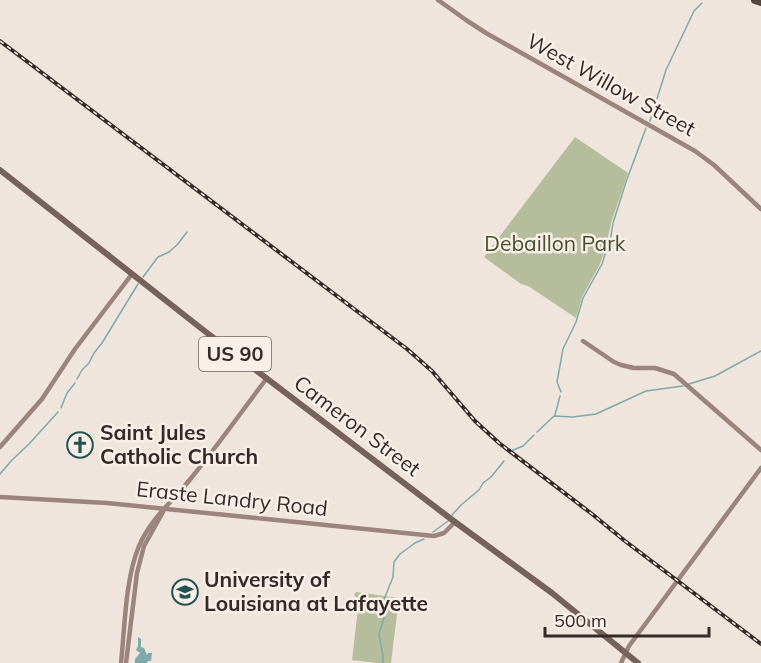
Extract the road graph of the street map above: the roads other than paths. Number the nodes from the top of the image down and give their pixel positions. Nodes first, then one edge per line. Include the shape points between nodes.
1 (438, 0) edge
2 (755, 0) edge
3 (761, 2) edge
4 (0, 170) edge
5 (761, 209) edge
6 (132, 274) junction
7 (583, 341) dead end
8 (267, 378) junction
9 (0, 447) edge
10 (761, 450) edge
11 (761, 468) edge
12 (0, 497) edge
13 (164, 509) junction
14 (455, 522) junction
15 (626, 652) junction
16 (120, 663) edge
17 (126, 663) edge
18 (621, 663) edge
19 (639, 663) edge

1 - 5 street, West Willow Street via 486,33 695,151
2 - 3 highway
4 - 6 main road, Cameron Street / US 90
6 - 8 main road, Cameron Street / US 90
6 - 9 street via 42,399
7 - 10 street via 621,365 674,374
8 - 13 street via 193,477
8 - 14 main road, Cameron Street / US 90
11 - 15 street
12 - 13 street, Eraste Landry Road
13 - 14 street, Eraste Landry Road via 435,536
13 - 16 street via 146,532 133,565
13 - 17 street via 148,538 139,566
14 - 15 main road, Cameron Street / US 90
15 - 18 street
15 - 19 main road, Cameron Street / US 90

